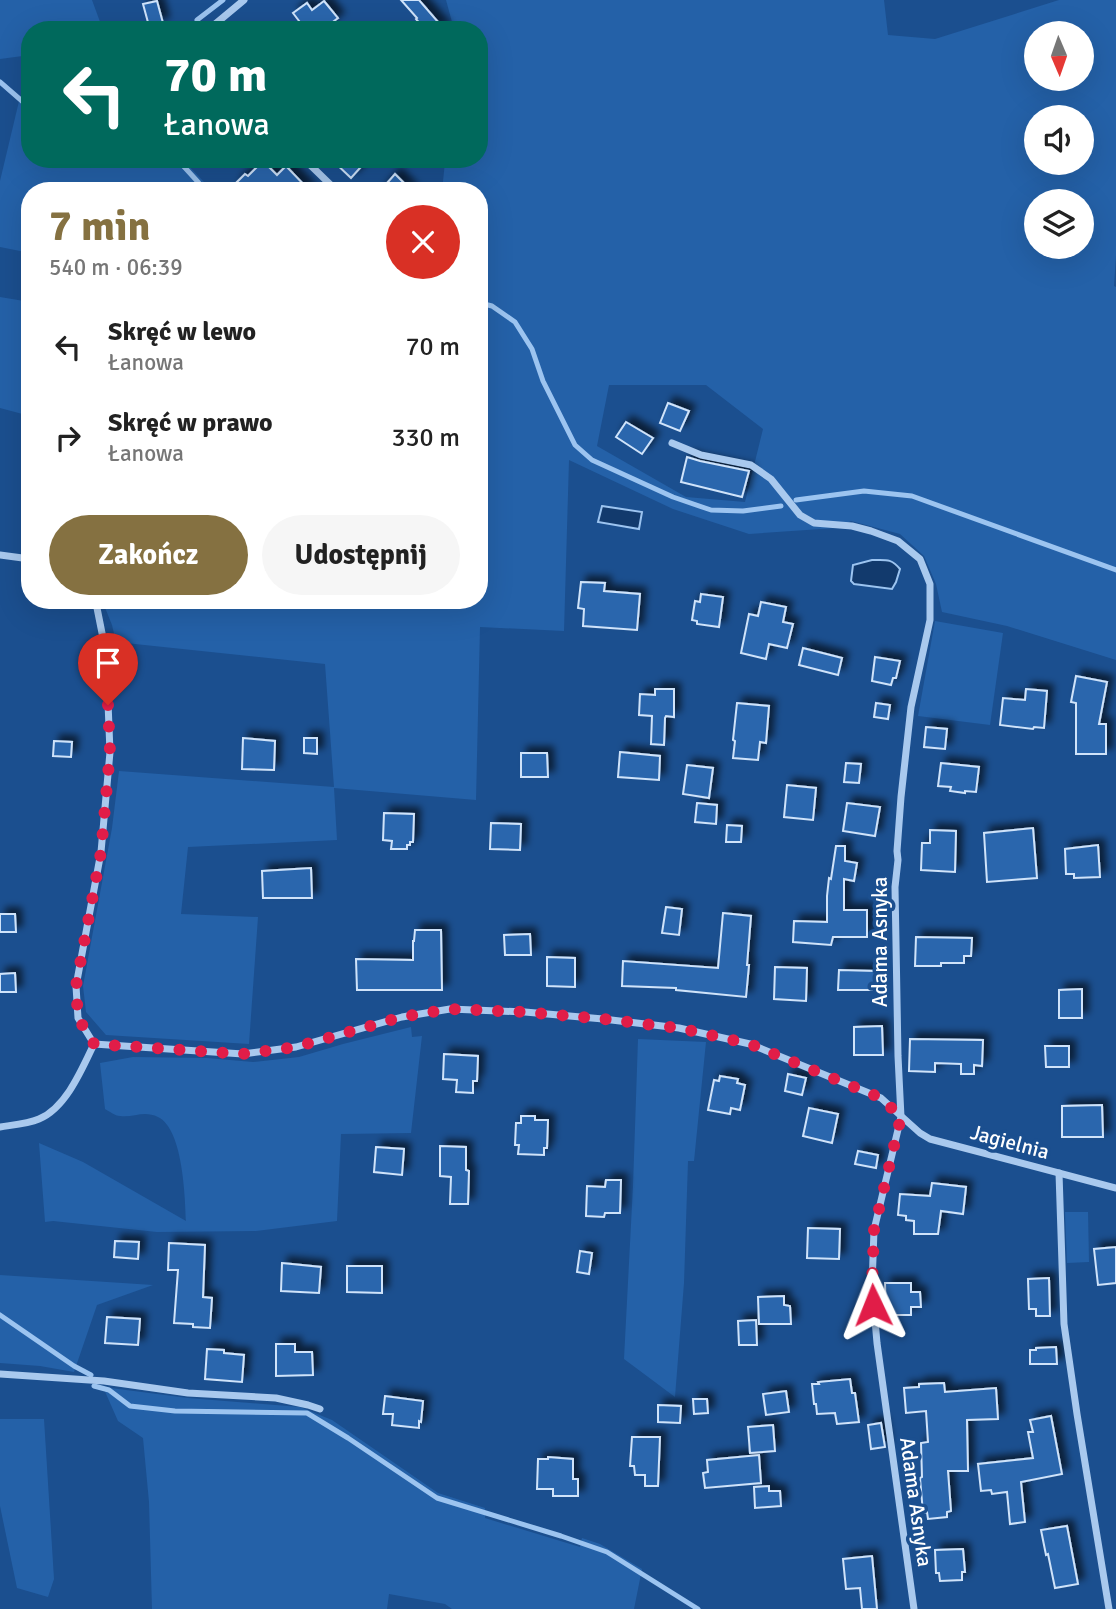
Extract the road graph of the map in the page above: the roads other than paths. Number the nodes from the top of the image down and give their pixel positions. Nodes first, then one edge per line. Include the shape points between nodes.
1 (244, 0) edge
2 (219, 21) edge
3 (313, 168) edge
4 (328, 182) edge
5 (672, 443) dead end
6 (0, 555) edge
7 (21, 558) edge
8 (97, 609) edge
9 (94, 1044) junction
10 (901, 1117) junction
11 (0, 1127) edge
12 (1059, 1173) junction
13 (1116, 1188) edge
14 (0, 1374) edge
15 (320, 1409) dead end
16 (914, 1609) edge
17 (1109, 1609) edge

1 - 2 street
3 - 4 street
5 - 10 street, Adama Asnyka via 701,455 751,465 771,479 800,516 814,523 852,526 898,541 920,559 930,584 930,620 911,707 895,887
6 - 7 street
8 - 9 street via 106,653 110,752 101,852 76,986 78,1018
9 - 10 street, Jagielnia via 243,1054 296,1047 402,1017 450,1009 603,1019 679,1028 750,1044 881,1098
9 - 11 street via 62,1102 40,1119
10 - 12 street, Jagielnia via 930,1139
10 - 16 street, Adama Asnyka via 874,1230 872,1286
12 - 13 street, Jagielnia
12 - 17 street via 1064,1324
14 - 15 street via 276,1398

